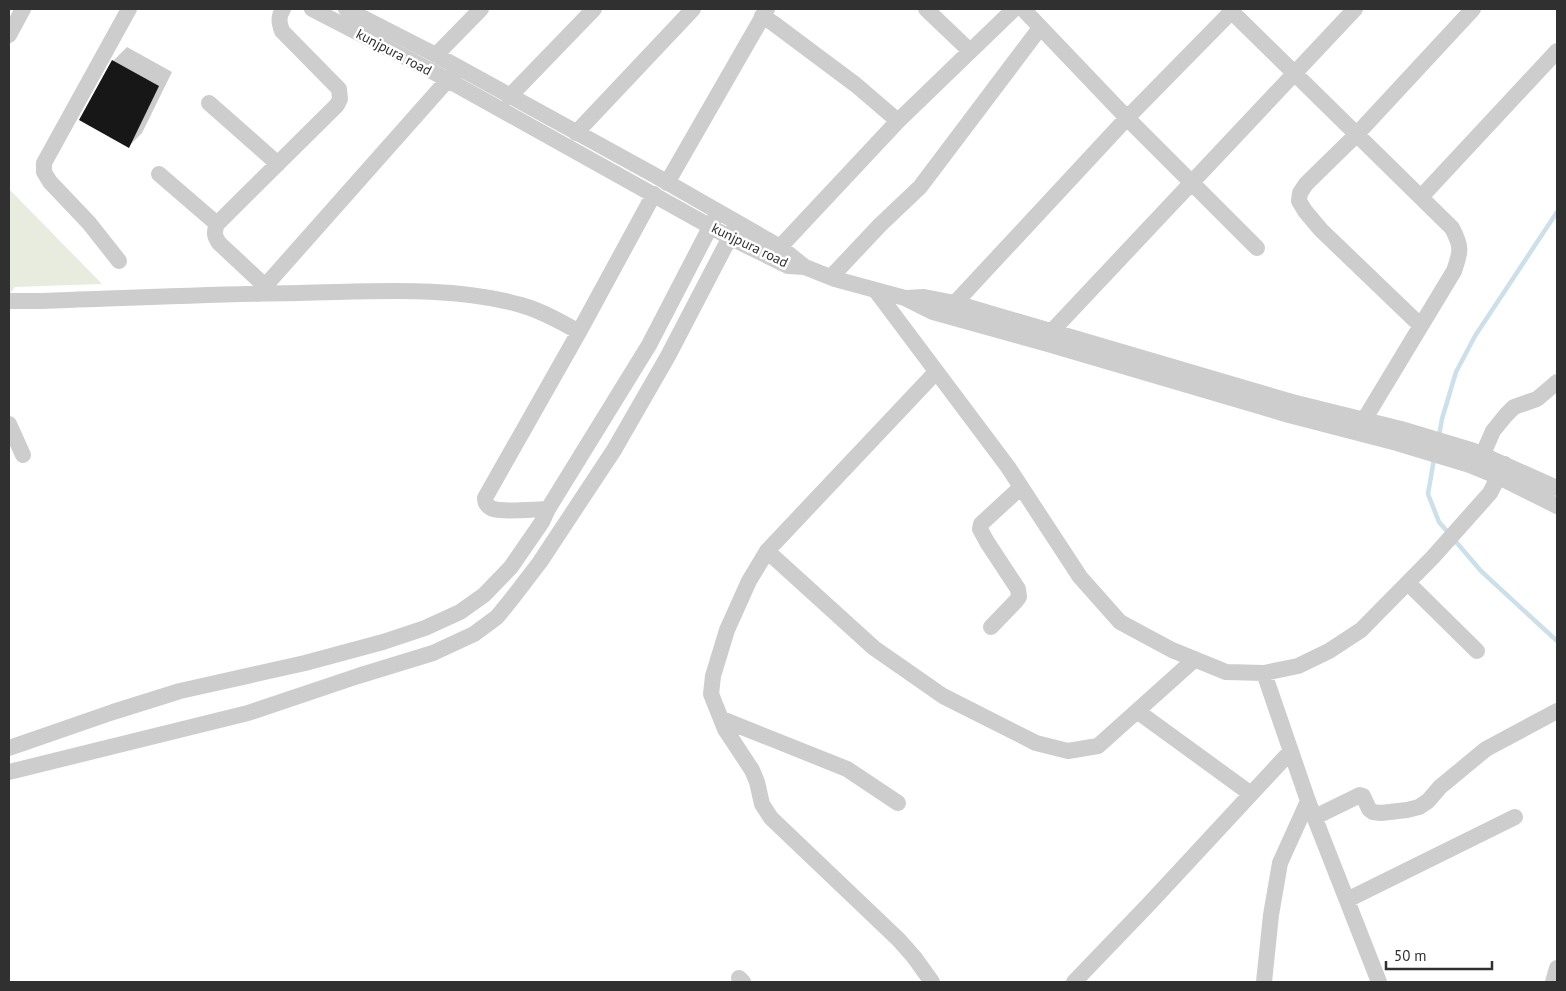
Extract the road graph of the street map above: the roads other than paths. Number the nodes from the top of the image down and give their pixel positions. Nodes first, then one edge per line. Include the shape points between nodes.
1 (23, 9) edge
2 (129, 9) edge
3 (283, 9) edge
4 (312, 9) edge
5 (346, 9) edge
6 (480, 9) edge
7 (594, 9) edge
8 (693, 9) edge
9 (926, 9) edge
10 (1014, 9) edge
11 (1023, 9) edge
12 (1355, 9) edge
13 (1473, 9) edge
14 (1232, 10) edge
15 (764, 12) edge
16 (1040, 28) junction
17 (9, 36) edge
18 (970, 51) junction
19 (1557, 51) edge
20 (436, 55) junction
21 (1294, 73) junction
22 (453, 75) junction
23 (509, 97) junction
24 (209, 103) dead end
25 (1126, 118) junction
26 (898, 121) junction
27 (576, 133) junction
28 (1357, 134) junction
29 (278, 164) junction
30 (159, 174) dead end
31 (1192, 182) junction
32 (667, 183) junction
33 (654, 194) junction
34 (1421, 197) junction
35 (714, 219) junction
36 (217, 224) junction
37 (733, 230) junction
38 (780, 247) junction
39 (1257, 248) dead end
40 (119, 260) dead end
41 (805, 267) junction
42 (831, 277) junction
43 (262, 290) junction
44 (876, 291) junction
45 (905, 298) junction
46 (9, 301) edge
47 (955, 303) junction
48 (1421, 326) junction
49 (1052, 331) junction
50 (579, 332) junction
51 (936, 372) junction
52 (1557, 382) edge
53 (1364, 420) junction
54 (9, 424) edge
55 (1399, 436) junction
56 (23, 455) dead end
57 (1476, 459) junction
58 (1502, 470) junction
59 (1021, 487) junction
60 (1557, 488) edge
61 (1557, 506) edge
62 (548, 508) junction
63 (767, 551) junction
64 (1408, 583) junction
65 (991, 627) dead end
66 (1477, 651) dead end
67 (1195, 659) junction
68 (1264, 673) junction
69 (1137, 711) junction
70 (1557, 711) edge
71 (722, 718) junction
72 (9, 748) edge
73 (1291, 751) junction
74 (9, 772) edge
75 (1251, 794) junction
76 (1308, 801) junction
77 (898, 803) dead end
78 (1315, 817) junction
79 (1515, 818) dead end
80 (1347, 900) junction
81 (1557, 968) edge
82 (932, 982) edge
83 (1074, 982) edge
84 (1264, 982) edge
85 (1379, 982) edge
86 (1553, 982) edge

1 - 17 street
2 - 40 street via 44,163 44,172 50,182
3 - 29 street via 279,14 282,32 339,89 340,99
4 - 22 street, kunjpura road via 428,69
5 - 20 street, kunjpura road
6 - 20 street
7 - 23 street
8 - 27 street
9 - 18 street
10 - 18 street
11 - 16 street
12 - 21 street
13 - 28 street
14 - 21 street
14 - 25 street
15 - 26 street via 773,23
15 - 32 street
16 - 25 street
16 - 42 street via 920,188
18 - 26 street
19 - 34 street
20 - 22 street, kunjpura road
21 - 28 street
21 - 31 street
22 - 23 street, kunjpura road
22 - 33 street, kunjpura road
22 - 43 street
23 - 27 street, kunjpura road
24 - 29 street
25 - 31 street
25 - 47 street
26 - 38 street
27 - 32 street, kunjpura road
28 - 34 street
28 - 48 street via 1306,184 1299,201 1321,230
29 - 36 street
30 - 36 street
31 - 39 street
31 - 49 street
32 - 35 street, kunjpura road
33 - 35 street, kunjpura road
33 - 50 street
34 - 48 street via 1452,228 1460,242 1454,271
35 - 37 street, kunjpura road
35 - 62 street via 649,345
36 - 43 street via 214,232 219,243
37 - 38 street, kunjpura road
37 - 41 street, kunjpura road via 788,266
37 - 74 street via 668,356 614,450 540,562 497,617 474,634 433,653 248,713
38 - 41 street, kunjpura road
41 - 42 street
42 - 44 street
43 - 46 street
43 - 50 street via 443,292 489,298 521,305
44 - 45 street
44 - 51 street
45 - 47 street via 924,297
45 - 55 street via 933,312 1289,415
47 - 49 street
48 - 53 street
49 - 53 street
50 - 62 street via 485,498 491,508 501,510
51 - 59 street
51 - 63 street
52 - 57 street via 1537,399 1514,407 1493,431
53 - 55 street
54 - 56 street
55 - 57 street
57 - 58 street
58 - 60 street
58 - 61 street
58 - 64 street via 1490,493
59 - 65 street via 981,524 980,529 1018,589 1019,596
59 - 67 street via 1080,577 1120,622
62 - 72 street via 511,567 484,595 460,612 383,642 180,691
63 - 69 street via 874,648 943,696 1036,743 1068,751 1098,746
63 - 71 street via 749,581 727,630 713,676 712,694
64 - 66 street
64 - 68 street via 1362,630 1329,652 1298,666
67 - 68 street via 1226,672
67 - 69 street
68 - 73 street
69 - 75 street
70 - 78 street via 1486,749 1419,807 1373,812 1360,796
71 - 77 street via 847,769
71 - 82 street via 752,770 762,804 772,818 899,940
73 - 75 street
73 - 76 street
75 - 83 street
76 - 78 street
76 - 84 street via 1280,863
78 - 80 street
79 - 80 street
80 - 85 street
81 - 86 street

